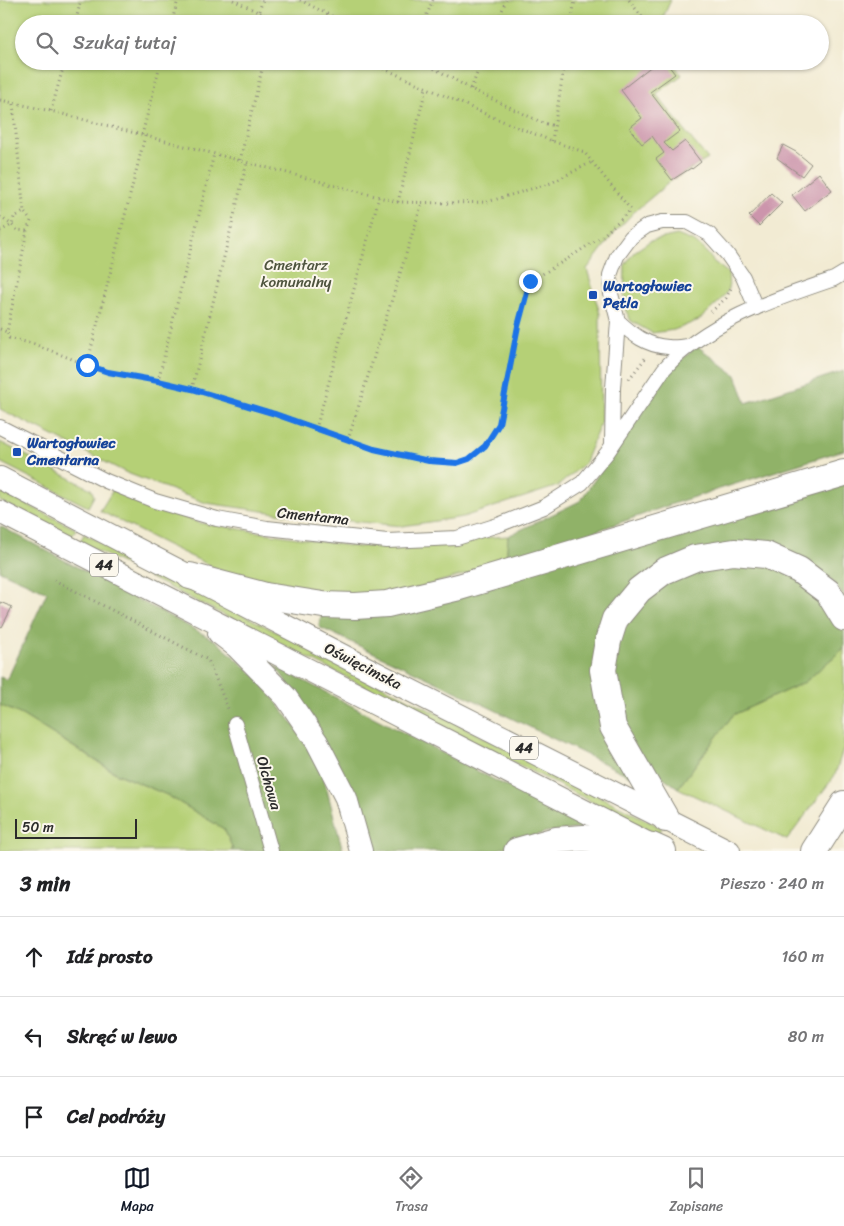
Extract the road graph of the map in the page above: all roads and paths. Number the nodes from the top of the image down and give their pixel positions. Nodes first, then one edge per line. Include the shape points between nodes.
1 (82, 0) edge
2 (178, 0) edge
3 (233, 0) edge
4 (263, 0) edge
5 (300, 0) edge
6 (433, 0) edge
7 (506, 0) edge
8 (575, 0) edge
9 (629, 0) edge
10 (259, 12) junction
11 (78, 15) edge
12 (174, 15) edge
13 (264, 15) edge
14 (329, 15) edge
15 (427, 15) edge
16 (500, 15) edge
17 (572, 15) edge
18 (640, 15) edge
19 (62, 70) edge
20 (160, 70) edge
21 (262, 70) edge
22 (387, 70) edge
23 (437, 70) edge
24 (478, 70) edge
25 (564, 70) edge
26 (426, 88) junction
27 (470, 89) junction
28 (0, 100) edge
29 (13, 104) junction
30 (51, 111) junction
31 (555, 126) junction
32 (144, 136) junction
33 (552, 141) junction
34 (214, 154) junction
35 (240, 160) junction
36 (247, 162) junction
37 (592, 162) junction
38 (379, 197) junction
39 (398, 202) junction
40 (422, 203) junction
41 (24, 212) junction
42 (0, 217) edge
43 (12, 225) junction
44 (0, 231) edge
45 (26, 231) junction
46 (844, 273) edge
47 (756, 308) junction
48 (618, 321) junction
49 (0, 329) edge
50 (7, 332) junction
51 (688, 346) junction
52 (87, 365) junction
53 (158, 381) junction
54 (192, 389) junction
55 (0, 428) edge
56 (316, 429) junction
57 (348, 440) junction
58 (612, 445) junction
59 (844, 474) edge
60 (0, 478) edge
61 (0, 512) edge
62 (190, 576) junction
63 (54, 580) dead end
64 (185, 606) junction
65 (844, 618) edge
66 (234, 724) joint
67 (844, 787) edge
68 (840, 810) edge
69 (666, 819) junction
70 (657, 848) edge
71 (271, 851) edge
72 (361, 851) edge
73 (517, 851) edge
74 (729, 851) edge
75 (814, 851) edge

1 - 11 path
2 - 12 path
3 - 10 path
4 - 10 path
5 - 14 path
6 - 15 path
7 - 16 path
8 - 17 path
9 - 18 path
10 - 13 path
19 - 30 path
20 - 32 path
21 - 35 path
22 - 26 path
23 - 27 path
24 - 27 path
25 - 31 path
26 - 33 path
26 - 39 path
27 - 31 path
28 - 29 path
29 - 30 path
29 - 41 path
30 - 32 path
31 - 33 path
32 - 34 path
32 - 52 path
33 - 37 path via 584,152
34 - 35 path
34 - 53 path
35 - 36 path
36 - 38 path
36 - 54 path
37 - 40 path via 551,183 487,202
37 - 57 path via 633,211 601,237 530,281 499,424 485,446 469,459 457,463 429,461
38 - 39 path
38 - 56 path
39 - 40 path
40 - 57 path
41 - 43 path via 14,217
41 - 45 path via 31,221
42 - 43 path
43 - 44 path
43 - 45 path via 17,230
45 - 50 path
46 - 47 street, Cmentarna
47 - 48 street via 742,277 709,234 687,222 662,222 647,226 631,237 617,256 610,275
47 - 51 street, Cmentarna via 713,329
48 - 51 street via 655,346
48 - 58 street
49 - 50 path
50 - 52 path via 9,338 34,344
51 - 58 street, Cmentarna via 664,369
52 - 53 path
53 - 54 path
54 - 56 path
55 - 58 street, Cmentarna via 106,481 155,501 217,519 267,528 387,540 457,538 544,507 582,483
56 - 57 path
59 - 62 highway via 387,604 323,605 266,596
60 - 62 main road, Oświęcimska / 44
61 - 64 main road, Oświęcimska / 44
62 - 69 main road, Oświęcimska / 44
63 - 66 path via 208,660
64 - 70 main road, Oświęcimska / 44
64 - 72 main road via 237,648 286,697 317,742 346,798
65 - 69 highway via 828,592 799,570 766,555 734,552 695,558 664,571 640,590 615,619 603,670 612,727
66 - 71 street, Olchowa
67 - 68 highway
68 - 75 highway
69 - 74 main road, Oświęcimska / 44
70 - 73 highway via 584,838 556,840

